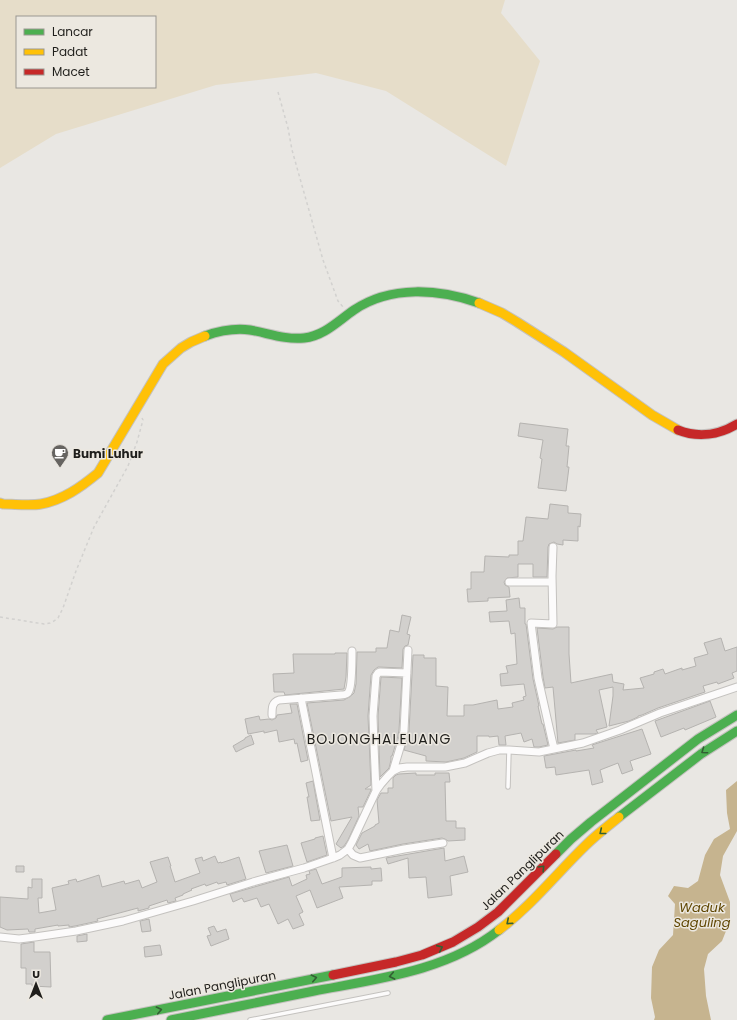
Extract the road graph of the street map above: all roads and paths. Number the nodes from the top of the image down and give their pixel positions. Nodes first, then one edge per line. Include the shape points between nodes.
1 (278, 92) dead end
2 (348, 313) junction
3 (137, 408) junction
4 (737, 424) edge
5 (0, 503) edge
6 (553, 547) dead end
7 (509, 582) dead end
8 (552, 582) junction
9 (0, 617) edge
10 (408, 650) dead end
11 (352, 651) dead end
12 (407, 673) junction
13 (737, 687) edge
14 (301, 698) junction
15 (272, 715) dead end
16 (737, 716) edge
17 (737, 731) edge
18 (554, 749) junction
19 (509, 750) junction
20 (393, 771) junction
21 (508, 787) dead end
22 (376, 791) junction
23 (443, 843) dead end
24 (348, 849) junction
25 (333, 858) junction
26 (0, 937) edge
27 (292, 983) junction
28 (388, 993) dead end
29 (294, 995) junction
30 (107, 1020) edge
31 (171, 1020) edge
32 (250, 1020) edge

1 - 2 path via 322,260 338,301
2 - 3 main road via 307,338 284,338 250,330 234,330 221,331 194,340 179,348 163,364
2 - 4 main road via 375,299 398,293 432,292 457,296 502,313 680,431 688,434 711,434 722,432
3 - 5 main road via 98,473 84,485 62,498 40,504
3 - 9 path via 143,420 128,466 94,528 61,613 54,621 44,624
6 - 8 street
7 - 8 street
8 - 18 street via 553,624 531,623 538,678
10 - 12 street
11 - 14 street via 348,693
12 - 20 street via 404,731
12 - 22 street via 380,672 376,676
13 - 18 street via 660,713 583,744
14 - 15 street via 275,701
14 - 25 street
27 -> 16 main road, Jalan Panglipuran via 396,962 422,955 453,942 507,905 591,822 710,730
17 -> 29 main road, Jalan Panglipuran via 703,752 598,835 519,914 479,944 449,960 408,972
18 - 19 street via 539,752
19 - 20 street via 493,752 465,763 445,767 407,767
19 - 21 lane
20 - 22 street
22 - 24 street
23 - 24 street via 360,858
24 - 25 street
25 - 26 street via 122,921 35,937
27 - 29 main road
30 -> 27 main road, Jalan Panglipuran
28 - 32 lane
29 - 31 main road, Jalan Panglipuran

